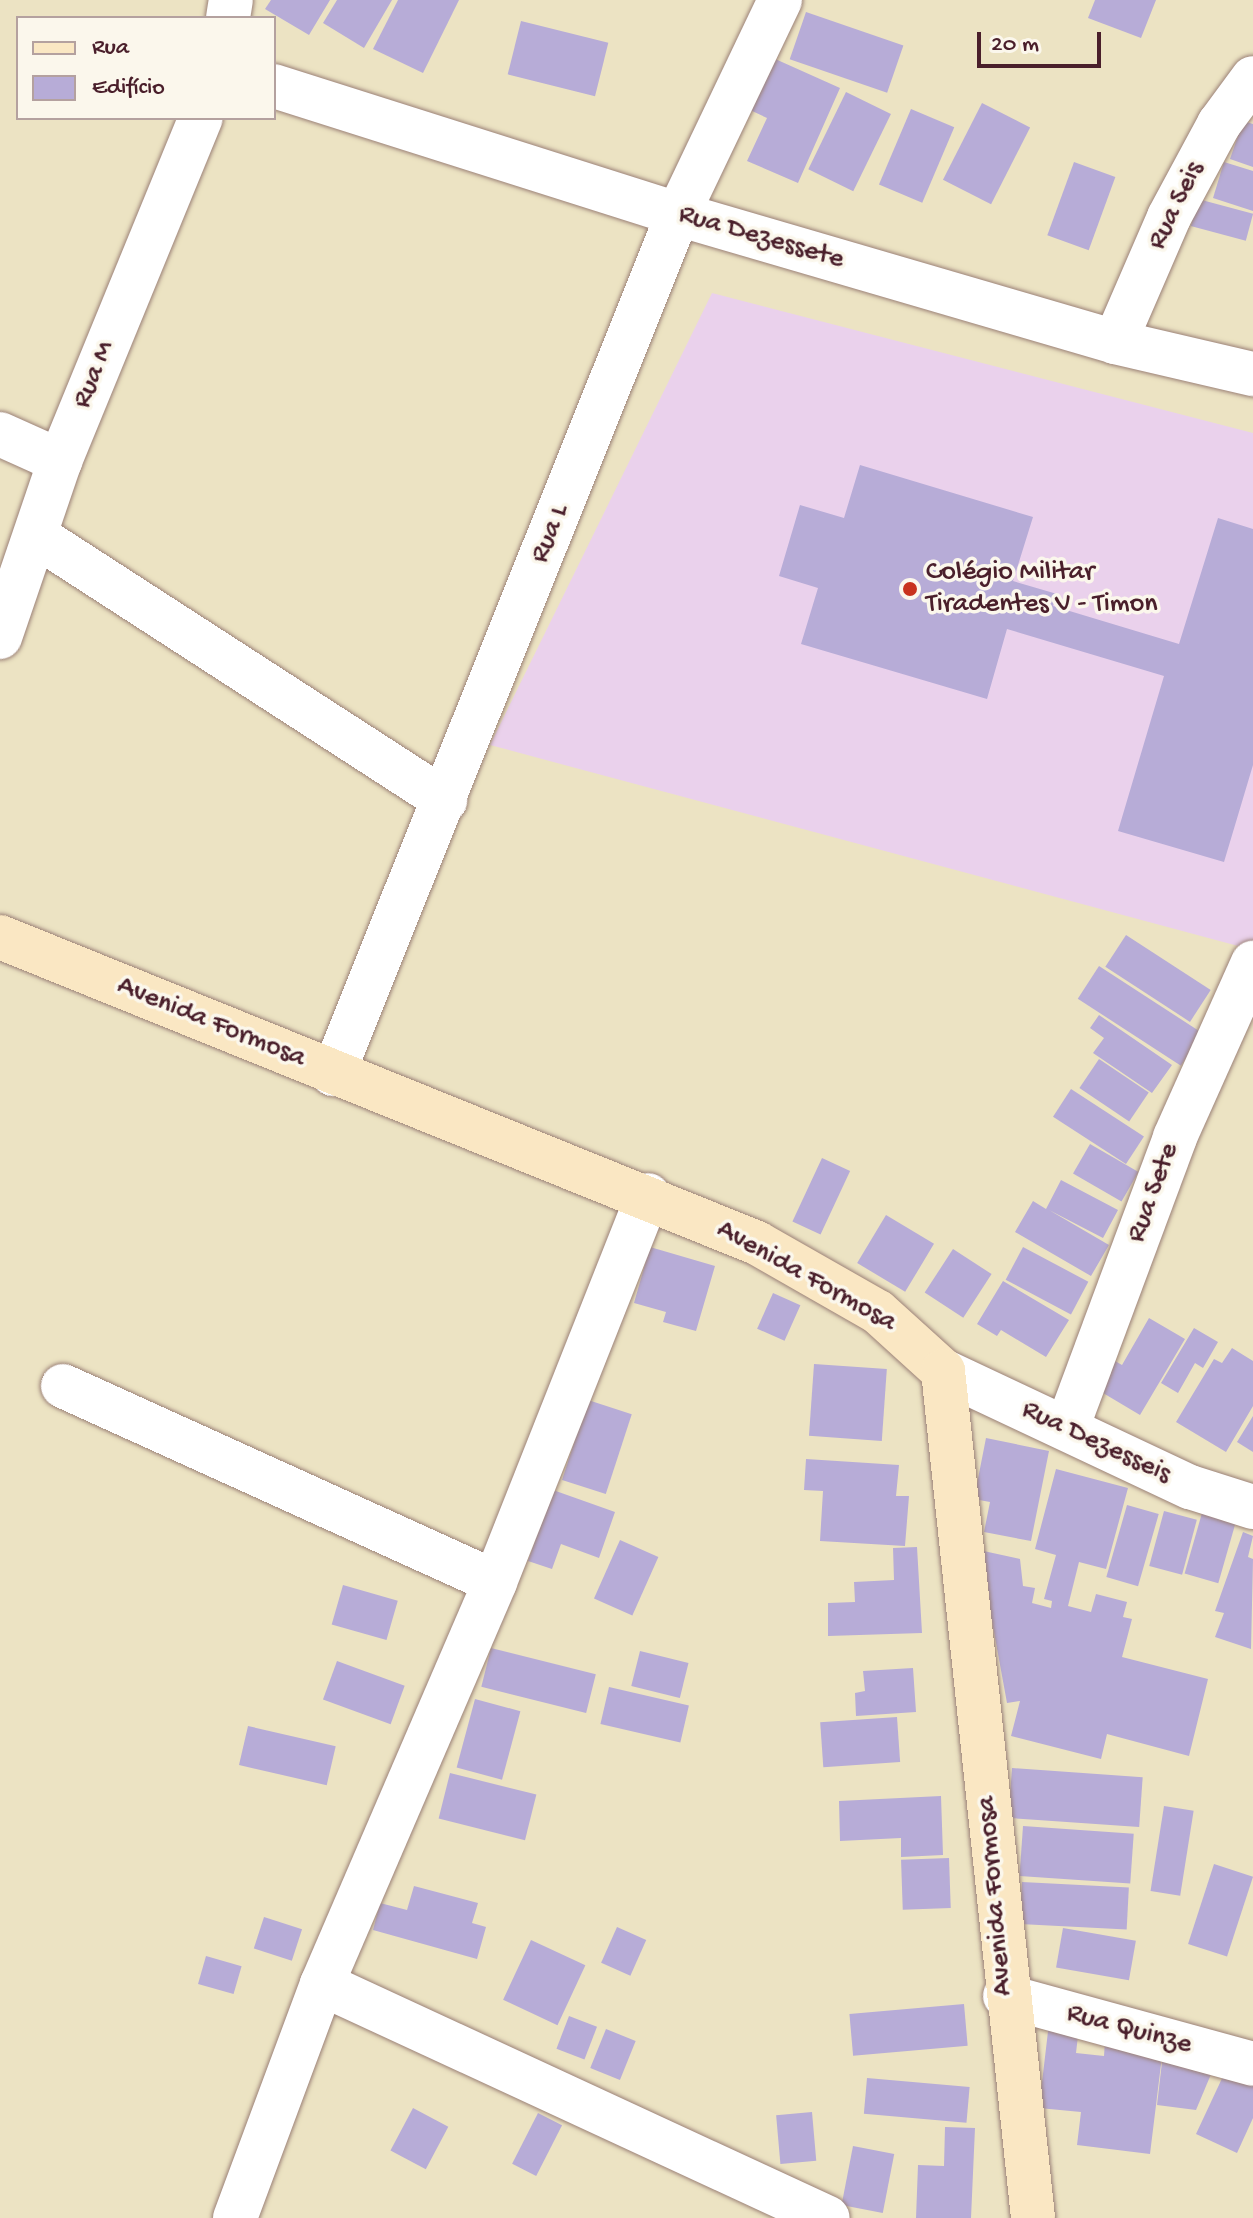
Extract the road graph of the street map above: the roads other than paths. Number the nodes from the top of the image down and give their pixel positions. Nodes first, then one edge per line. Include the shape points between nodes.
1 (780, 0) edge
2 (1253, 78) edge
3 (276, 87) edge
4 (200, 120) edge
5 (678, 214) junction
6 (1115, 342) junction
7 (1253, 374) edge
8 (0, 434) edge
9 (60, 461) junction
10 (38, 537) junction
11 (0, 637) edge
12 (445, 800) junction
13 (0, 937) edge
14 (1253, 963) edge
15 (333, 1074) junction
16 (648, 1195) junction
17 (943, 1371) junction
18 (63, 1386) dead end
19 (1067, 1428) junction
20 (1253, 1507) edge
21 (495, 1582) junction
22 (322, 1984) junction
23 (1005, 1996) junction
24 (1253, 2064) edge
25 (235, 2218) edge
26 (828, 2218) edge
27 (1033, 2218) edge

1 - 5 street, Rua L
2 - 6 street, Rua Seis via 1219,124 1169,217
3 - 5 street, Rua Dezessete
4 - 9 street, Rua M
5 - 6 street, Rua Dezessete
5 - 12 street, Rua L
6 - 7 street, Rua Dezessete
8 - 9 street
9 - 10 street, Rua M
10 - 11 street, Rua M
10 - 12 street
12 - 15 street, Rua L
13 - 15 main road, Avenida Formosa
14 - 19 street, Rua Sete via 1175,1137
15 - 16 main road, Avenida Formosa
16 - 17 main road, Avenida Formosa via 757,1243 878,1312
16 - 21 street
17 - 19 street, Rua Dezesseis
17 - 23 main road, Avenida Formosa
18 - 21 street
19 - 20 street, Rua Dezesseis via 1190,1487
21 - 22 street
22 - 25 street
22 - 26 street
23 - 24 street, Rua Quinze
23 - 27 main road, Avenida Formosa

